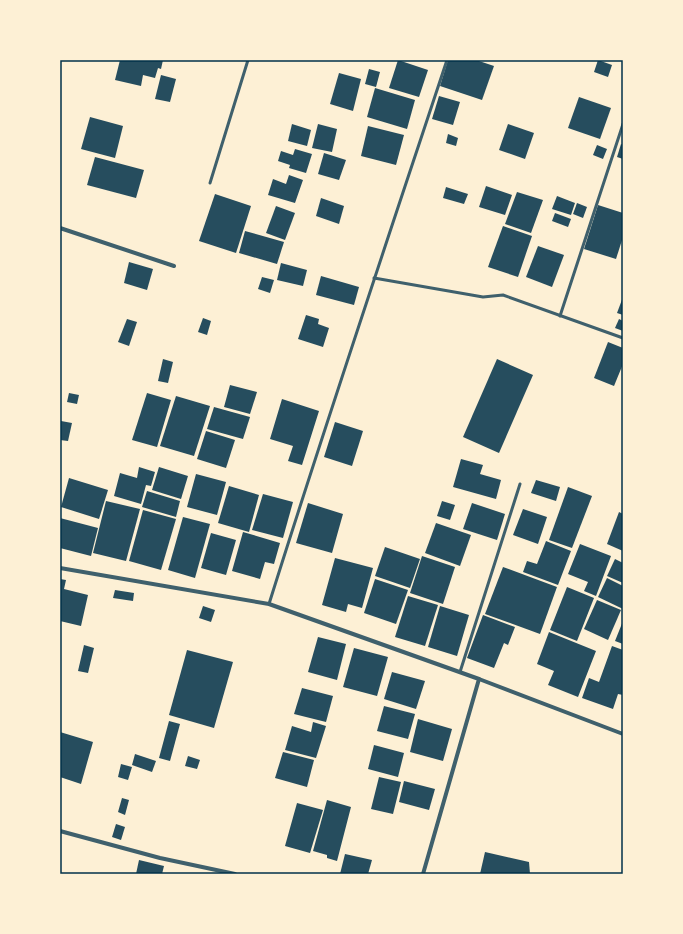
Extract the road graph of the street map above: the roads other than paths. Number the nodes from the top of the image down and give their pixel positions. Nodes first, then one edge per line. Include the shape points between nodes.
1 (248, 60) edge
2 (447, 60) edge
3 (623, 124) edge
4 (210, 183) dead end
5 (60, 228) edge
6 (174, 266) dead end
7 (374, 278) junction
8 (560, 316) junction
9 (623, 338) edge
10 (520, 484) dead end
11 (60, 568) edge
12 (269, 604) junction
13 (460, 672) junction
14 (479, 679) junction
15 (623, 734) edge
16 (60, 831) edge
17 (235, 874) edge
18 (423, 874) edge

1 - 4 lane
2 - 7 lane
3 - 8 lane
5 - 6 street
7 - 8 lane via 483,297 504,295
7 - 12 lane
8 - 9 lane
10 - 13 lane
11 - 12 street
12 - 13 street
13 - 14 street
14 - 15 street
14 - 18 street
16 - 17 street via 160,858

